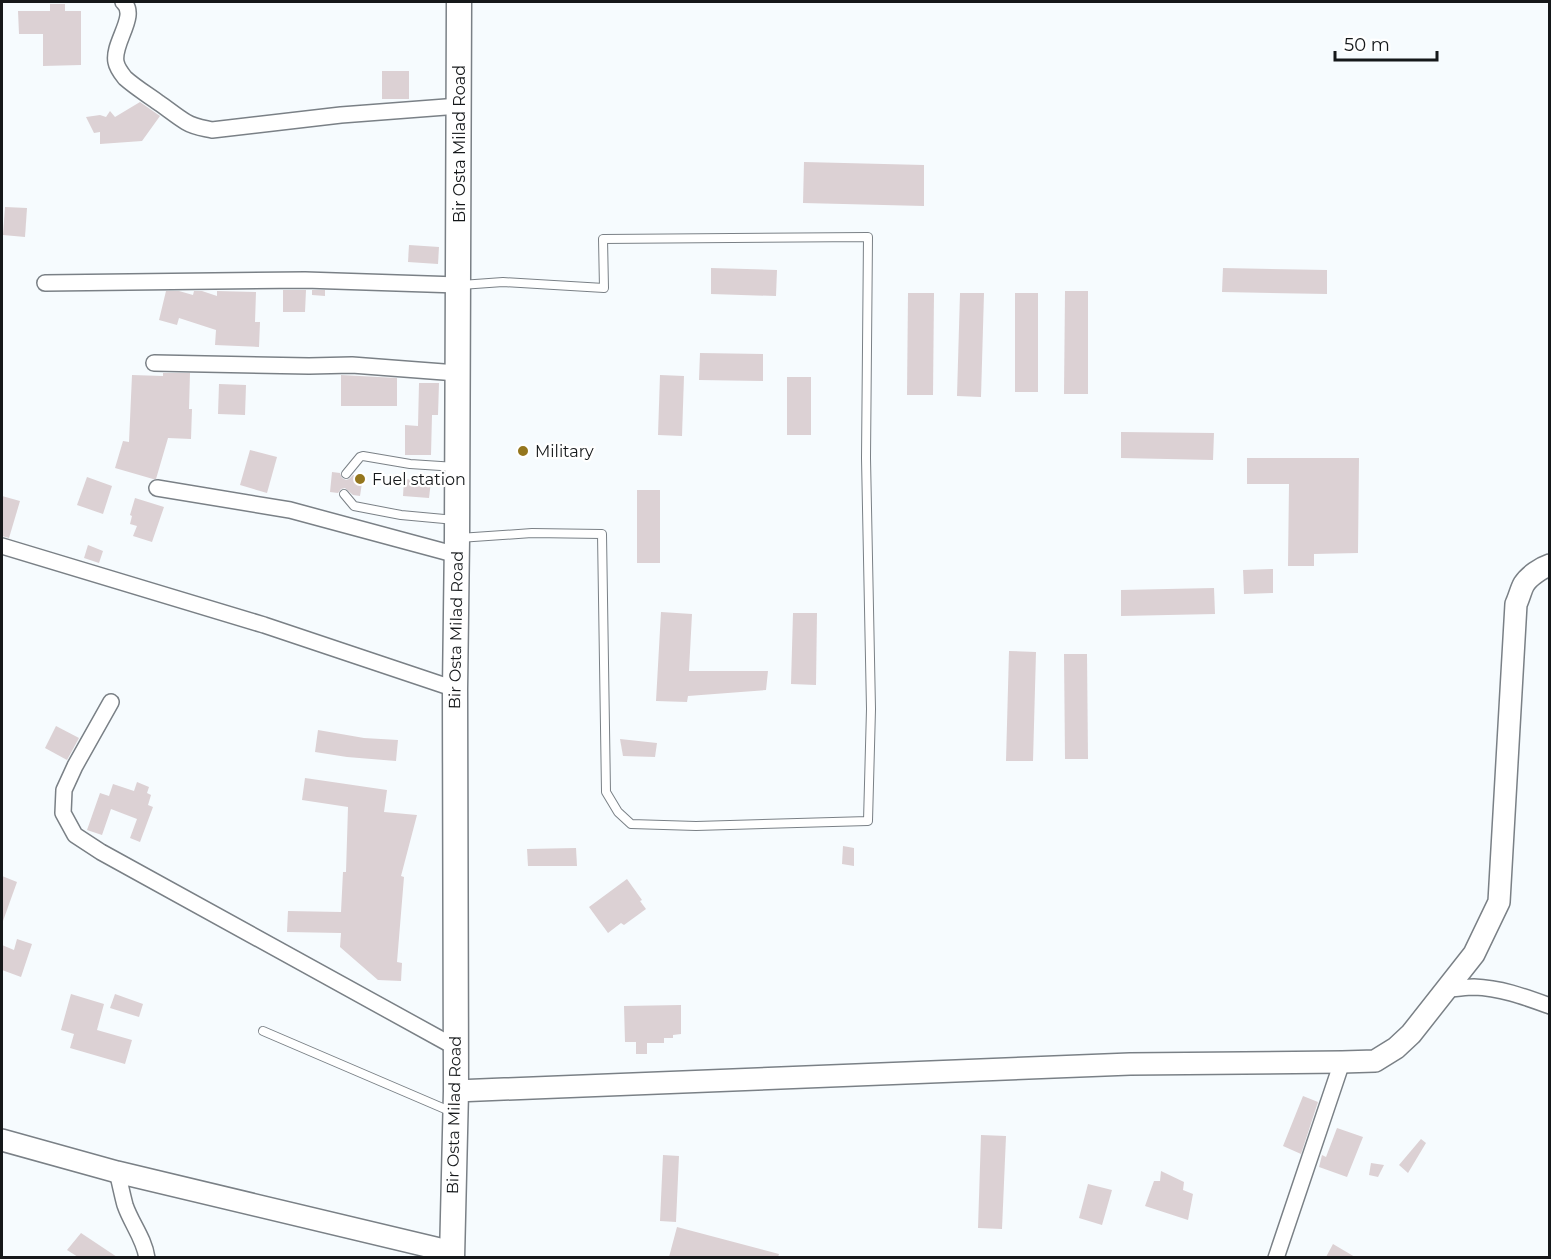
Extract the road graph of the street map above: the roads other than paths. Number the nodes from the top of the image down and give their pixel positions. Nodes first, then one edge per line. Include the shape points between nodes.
1 (123, 2) edge
2 (459, 2) edge
3 (459, 106) junction
4 (45, 283) dead end
5 (458, 285) junction
6 (154, 363) dead end
7 (457, 373) junction
8 (457, 467) junction
9 (346, 474) dead end
10 (157, 488) dead end
11 (344, 494) dead end
12 (457, 538) junction
13 (2, 546) edge
14 (1550, 565) edge
15 (455, 689) junction
16 (111, 702) dead end
17 (1445, 989) junction
18 (1550, 1006) edge
19 (263, 1031) dead end
20 (455, 1047) junction
21 (1342, 1062) junction
22 (456, 1102) junction
23 (2, 1140) edge
24 (117, 1172) junction
25 (452, 1255) edge
26 (147, 1257) edge
27 (1276, 1257) edge

1 - 3 street via 129,10 116,49 117,68 149,96 200,128 212,130
2 - 3 main road, Bir Osta Milad Road
3 - 5 main road, Bir Osta Milad Road
4 - 5 street via 305,280
5 - 7 main road, Bir Osta Milad Road
5 - 12 lane via 502,282 604,288 603,239 868,237 868,821 631,824 606,792 602,534
6 - 7 street via 352,365
7 - 8 main road, Bir Osta Milad Road
8 - 9 lane via 363,456
8 - 12 main road, Bir Osta Milad Road
10 - 12 street
11 - 12 lane via 354,506 401,515
12 - 15 main road, Bir Osta Milad Road
13 - 15 street via 264,625
14 - 17 street via 1525,583 1516,604 1498,902 1474,954
15 - 20 main road, Bir Osta Milad Road
16 - 20 street via 64,790 63,813 75,835
17 - 18 street via 1472,987 1514,992
17 - 21 street via 1396,1048 1375,1061
19 - 22 lane
20 - 22 main road, Bir Osta Milad Road
21 - 22 street via 1130,1064
21 - 27 street
22 - 25 main road, Bir Osta Milad Road
23 - 24 street
24 - 25 street
24 - 26 street via 125,1205

